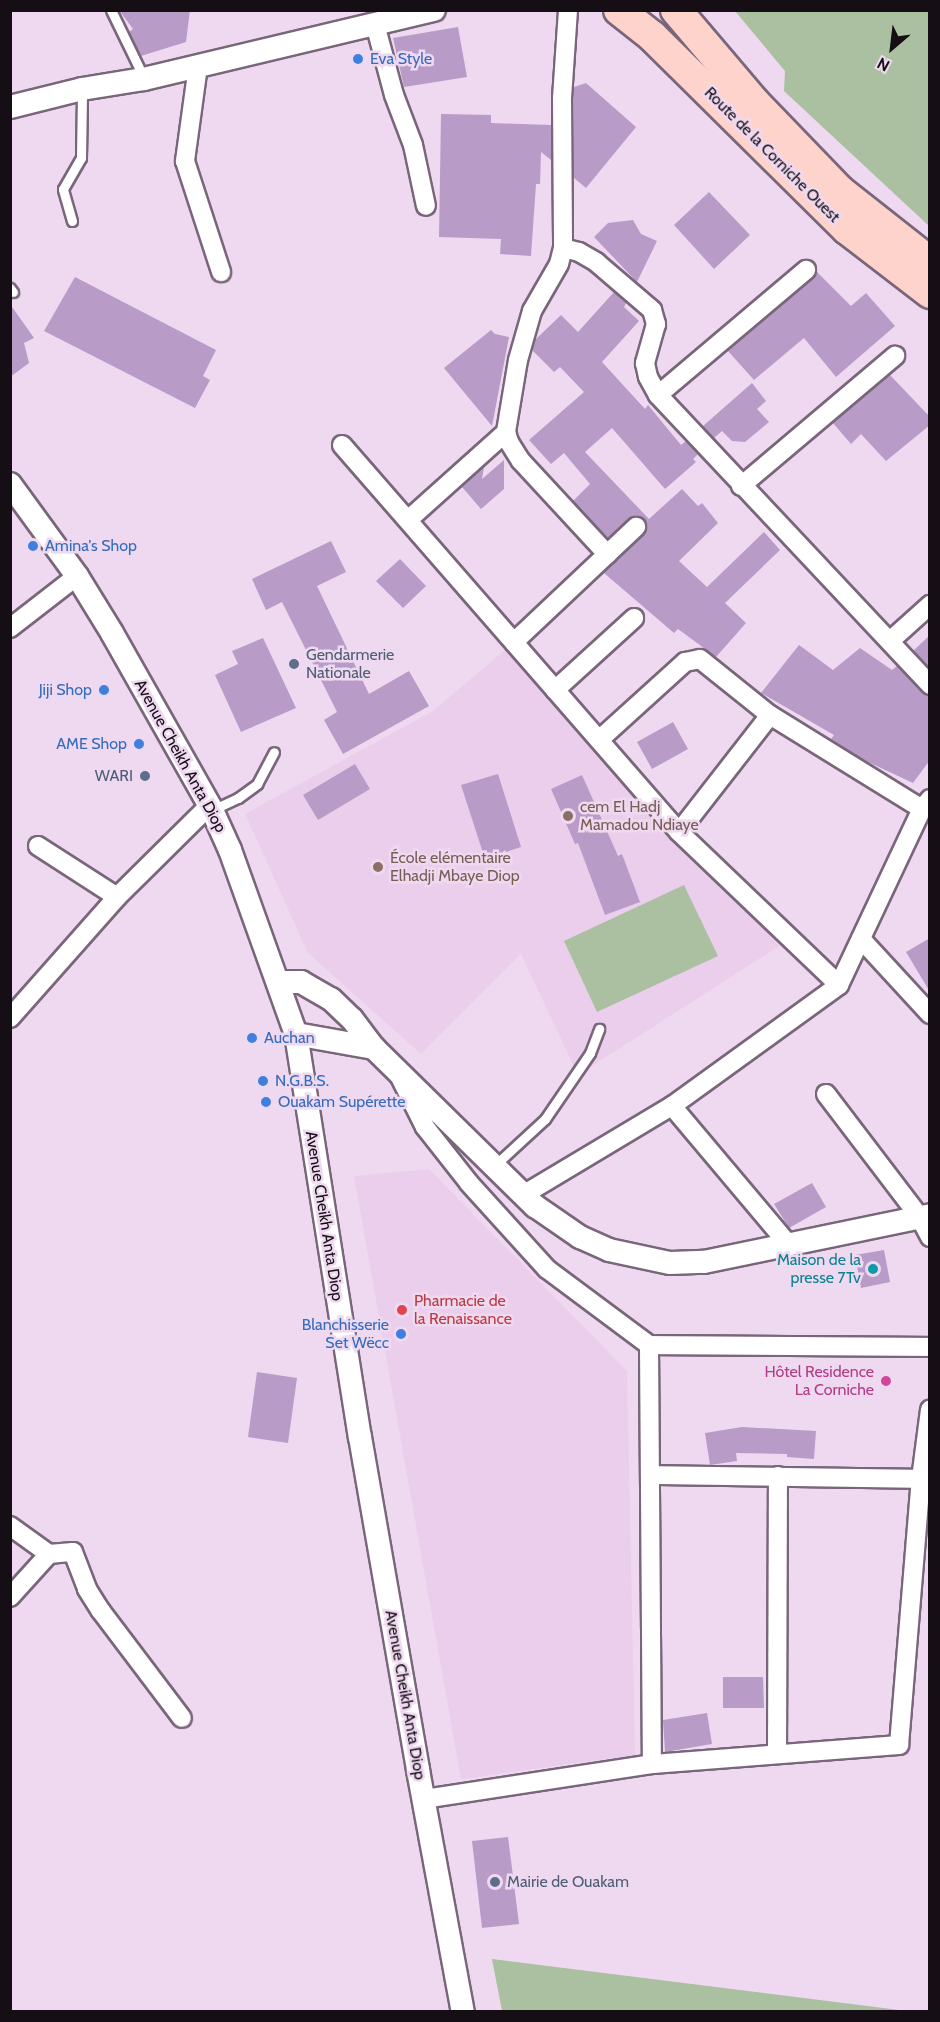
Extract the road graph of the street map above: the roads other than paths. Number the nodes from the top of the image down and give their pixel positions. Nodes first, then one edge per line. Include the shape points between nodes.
1 (111, 10) edge
2 (434, 10) edge
3 (568, 10) edge
4 (619, 10) edge
5 (676, 10) edge
6 (375, 24) junction
7 (198, 66) junction
8 (144, 79) junction
9 (82, 88) junction
10 (10, 107) edge
11 (426, 206) dead end
12 (72, 221) dead end
13 (563, 248) junction
14 (930, 262) edge
15 (806, 270) dead end
16 (221, 272) dead end
17 (930, 293) edge
18 (895, 356) dead end
19 (658, 395) junction
20 (506, 432) junction
21 (342, 445) dead end
22 (10, 484) edge
23 (741, 486) junction
24 (408, 520) junction
25 (636, 527) dead end
26 (607, 554) junction
27 (77, 576) junction
28 (930, 605) edge
29 (634, 618) dead end
30 (10, 628) edge
31 (890, 641) junction
32 (514, 642) junction
33 (930, 685) edge
34 (555, 690) junction
35 (770, 715) junction
36 (599, 740) junction
37 (273, 752) dead end
38 (926, 804) edge
39 (210, 808) junction
40 (679, 832) junction
41 (38, 846) dead end
42 (117, 897) junction
43 (861, 939) junction
44 (279, 982) junction
45 (839, 985) junction
46 (930, 1014) edge
47 (10, 1018) edge
48 (599, 1029) dead end
49 (296, 1034) junction
50 (374, 1047) junction
51 (397, 1071) junction
52 (826, 1094) dead end
53 (672, 1106) junction
54 (494, 1166) junction
55 (523, 1195) junction
56 (926, 1213) edge
57 (930, 1237) edge
58 (789, 1245) junction
59 (648, 1345) junction
60 (930, 1347) edge
61 (930, 1410) edge
62 (650, 1475) junction
63 (778, 1476) junction
64 (921, 1479) junction
65 (10, 1526) edge
66 (49, 1554) junction
67 (10, 1597) edge
68 (182, 1718) dead end
69 (777, 1752) junction
70 (652, 1764) junction
71 (424, 1799) junction
72 (463, 2012) edge

1 - 8 lane
2 - 6 street
3 - 13 street via 562,98
4 - 17 highway, Route de la Corniche Ouest via 652,36 848,229
5 - 14 highway, Route de la Corniche Ouest via 755,103 840,191
6 - 7 street
6 - 11 street via 394,95 413,145
7 - 8 street
7 - 16 street via 185,160
8 - 9 street
9 - 10 street
9 - 12 lane via 81,158 63,189
13 - 19 street via 596,262 652,310 656,324 645,363
13 - 20 street via 559,264 532,311
15 - 19 street
18 - 23 street
19 - 23 street
20 - 24 street
20 - 26 street via 521,461
21 - 24 street
22 - 27 street, Avenue Cheikh Anta Diop
23 - 31 street
24 - 32 street
25 - 26 street
26 - 32 street
27 - 30 street
27 - 39 street, Avenue Cheikh Anta Diop
28 - 31 street
29 - 34 street
31 - 33 street
32 - 34 street
34 - 36 street
35 - 36 street via 695,658 685,662
35 - 38 street
35 - 40 street
36 - 40 street
37 - 39 lane via 257,784 238,798
38 - 43 street
39 - 42 street
39 - 44 street, Avenue Cheikh Anta Diop via 230,849
40 - 45 street
41 - 42 street
42 - 47 street
43 - 45 street
43 - 46 street
44 - 49 street, Avenue Cheikh Anta Diop
44 - 50 street via 301,982 331,999
45 - 53 street
48 - 54 lane via 590,1053 545,1119
49 - 50 street
49 - 71 street, Avenue Cheikh Anta Diop via 358,1425
50 - 51 street
51 - 54 street
51 - 59 street via 425,1127 469,1183 547,1269
52 - 56 street
53 - 55 street
53 - 58 street
54 - 55 street
55 - 58 street via 580,1237 640,1258 670,1263 704,1262
56 - 57 street
56 - 58 street
59 - 60 street
59 - 62 street
61 - 64 street
62 - 63 street
62 - 70 street
63 - 64 street
63 - 69 street
64 - 69 street via 899,1745
65 - 66 street
66 - 67 street
66 - 68 street via 73,1552 87,1589 101,1611
69 - 70 street
70 - 71 street
71 - 72 street, Avenue Cheikh Anta Diop

